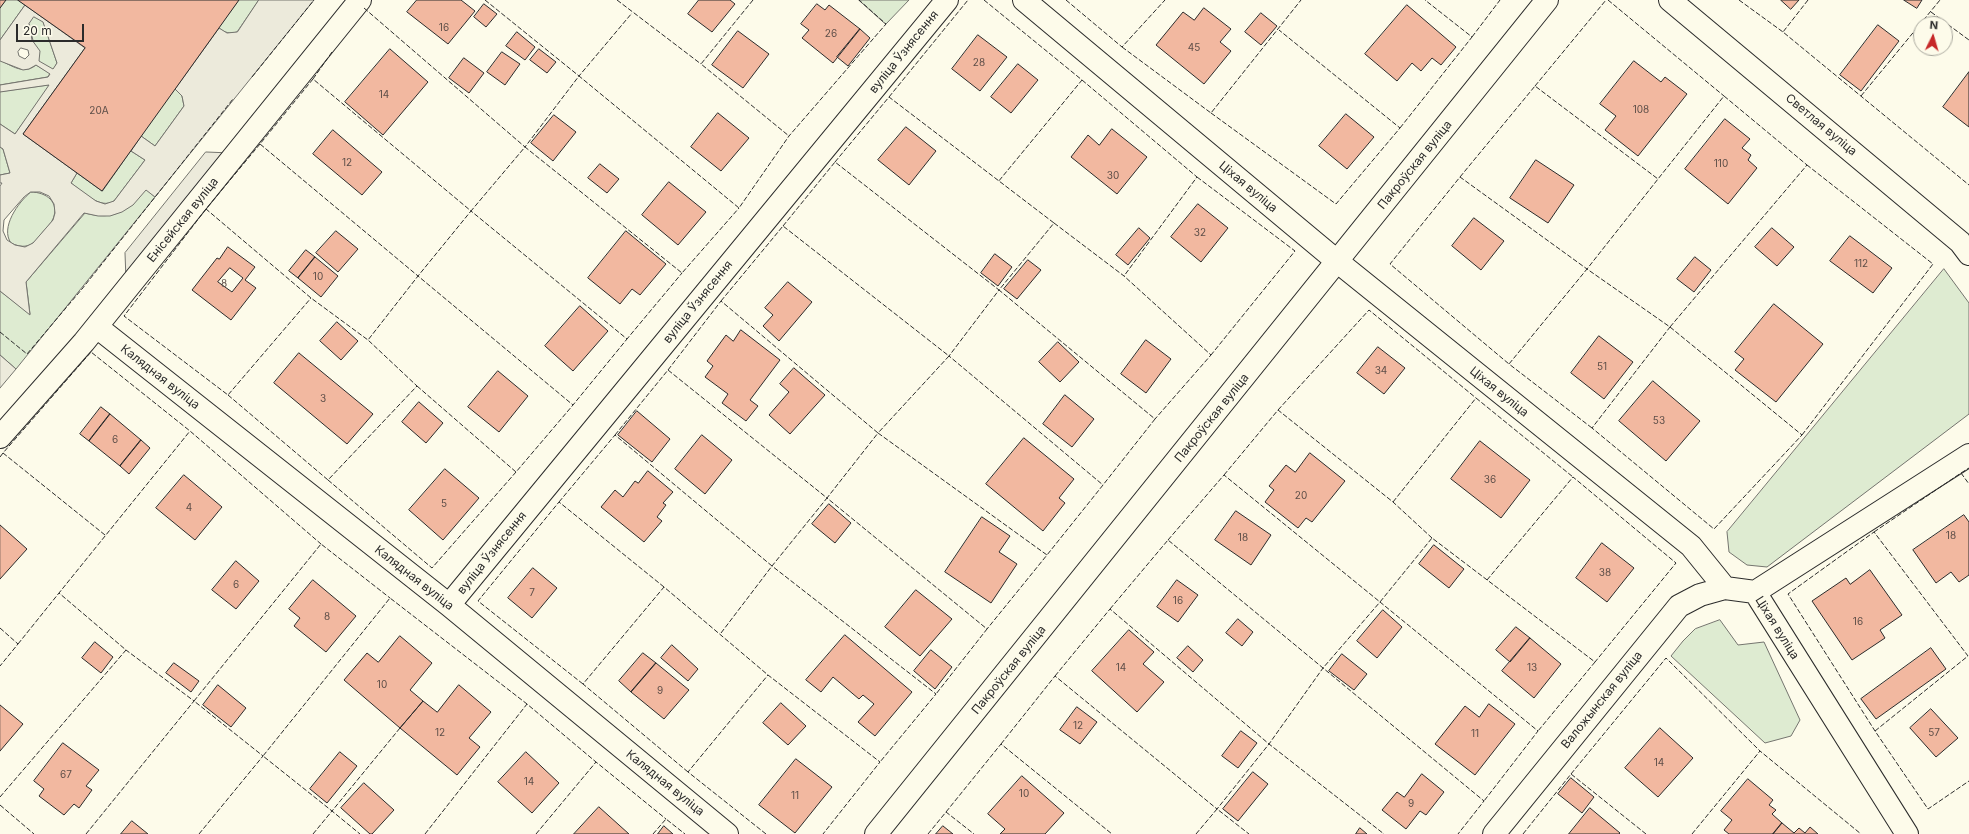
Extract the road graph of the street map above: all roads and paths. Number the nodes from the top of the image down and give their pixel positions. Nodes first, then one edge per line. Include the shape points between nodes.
1 (360, 0) edge
2 (946, 0) edge
3 (1024, 0) edge
4 (1547, 0) edge
5 (1670, 0) edge
6 (1966, 242) edge
7 (1338, 262) junction
8 (97, 327) junction
9 (0, 437) edge
10 (1969, 455) edge
11 (1725, 588) junction
12 (1755, 592) junction
13 (449, 605) junction
14 (727, 834) edge
15 (876, 834) edge
16 (1494, 834) edge
17 (1907, 834) edge

1 - 8 street, Енісейская вуліца
2 - 13 street, вуліца Ўзнясення
3 - 7 street, Ціхая вуліца
4 - 7 street, Пакроўская вуліца
5 - 6 street, Светлая вуліца
7 - 11 street, Ціхая вуліца via 1691,546
7 - 15 street, Пакроўская вуліца
8 - 9 street, Енісейская вуліца
8 - 13 street, Калядная вуліца
10 - 12 street
11 - 12 street, Ціхая вуліца
11 - 16 street, Валожынская вуліца via 1700,595 1679,606
12 - 17 street, Ціхая вуліца
13 - 14 street, Калядная вуліца

